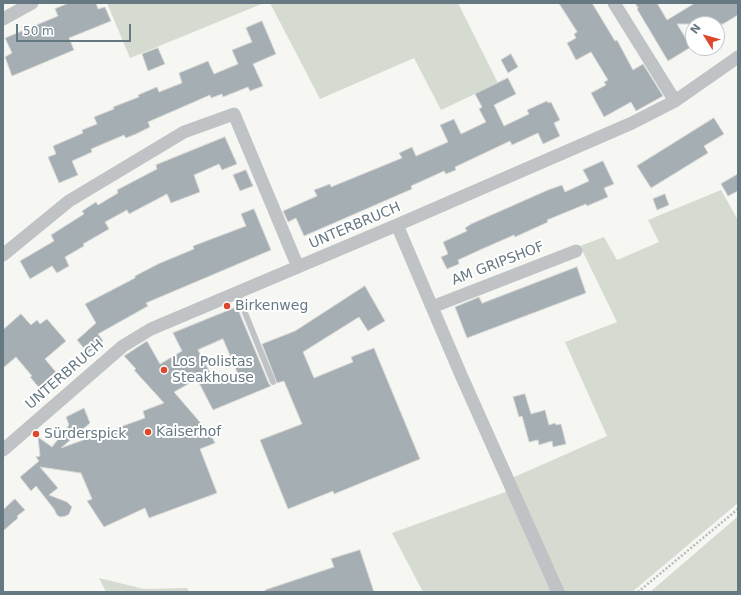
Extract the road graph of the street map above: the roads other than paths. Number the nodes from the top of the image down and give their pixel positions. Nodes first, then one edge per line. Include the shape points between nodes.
1 (32, 3) edge
2 (614, 3) edge
3 (3, 19) edge
4 (738, 57) edge
5 (675, 101) junction
6 (397, 225) junction
7 (576, 251) dead end
8 (3, 255) edge
9 (298, 267) junction
10 (237, 293) junction
11 (432, 307) junction
12 (274, 382) dead end
13 (3, 450) edge
14 (558, 592) edge

1 - 3 street
2 - 5 street
4 - 5 street, UNTERBRUCH
5 - 6 street, UNTERBRUCH via 632,124
6 - 9 street, UNTERBRUCH
6 - 11 street
7 - 11 street, AM GRIPSHOF
8 - 9 street via 69,201 184,132 234,114
9 - 10 street, UNTERBRUCH
10 - 12 lane
10 - 13 street, UNTERBRUCH via 151,329 122,346
11 - 14 street

